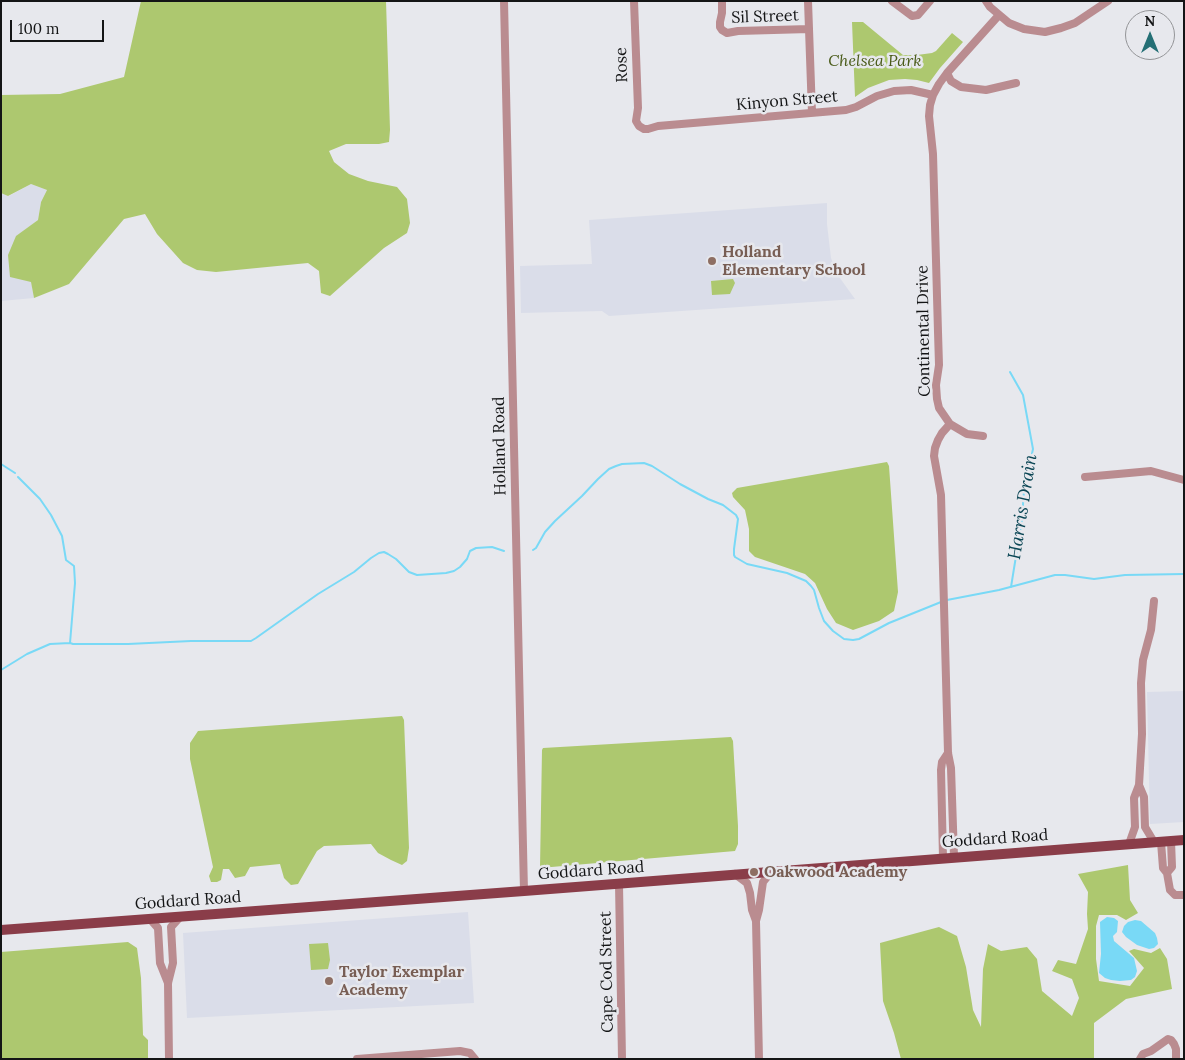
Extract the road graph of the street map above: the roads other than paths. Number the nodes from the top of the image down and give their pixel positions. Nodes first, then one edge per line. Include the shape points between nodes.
1 (504, 1) edge
2 (634, 1) edge
3 (722, 1) edge
4 (808, 1) edge
5 (892, 1) edge
6 (930, 1) edge
7 (986, 1) edge
8 (1108, 1) edge
9 (999, 15) junction
10 (809, 29) junction
11 (947, 73) junction
12 (1016, 83) dead end
13 (933, 95) junction
14 (812, 113) junction
15 (639, 126) joint
16 (950, 424) junction
17 (984, 436) dead end
18 (1085, 477) dead end
19 (1184, 480) edge
20 (1154, 601) dead end
21 (948, 753) junction
22 (1139, 785) junction
23 (1184, 840) edge
24 (1162, 842) junction
25 (1129, 844) junction
26 (954, 857) junction
27 (943, 858) junction
28 (772, 871) junction
29 (735, 874) junction
30 (619, 884) junction
31 (524, 891) junction
32 (1184, 895) edge
33 (180, 917) junction
34 (150, 919) junction
35 (756, 921) junction
36 (1, 930) edge
37 (168, 983) junction
38 (168, 1059) edge
39 (360, 1059) edge
40 (475, 1059) edge
41 (622, 1059) edge
42 (759, 1059) edge
43 (1140, 1059) edge
44 (1176, 1059) edge

1 - 31 street, Holland Road
2 - 15 street, Rose via 636,121
3 - 10 street, Sil Street via 720,27 727,33
4 - 10 street
5 - 6 street via 912,16 918,15
7 - 9 street
8 - 9 street via 1074,23 1045,32 1015,26
9 - 11 street, Continental Drive
10 - 14 street
11 - 12 street via 951,81 961,87 986,90
11 - 13 street, Continental Drive
13 - 14 street, Kinyon Street via 894,90 846,110
13 - 16 street, Continental Drive via 929,116 939,365 936,392 939,408
14 - 15 street, Kinyon Street via 648,129
16 - 17 street via 967,434
16 - 21 street via 938,440 934,456 941,495
18 - 19 street via 1151,471
20 - 22 street via 1141,683
21 - 26 street
21 - 27 street via 941,770
22 - 24 street via 1144,797 1145,827
22 - 25 street via 1134,798 1135,827
23 - 24 main road, Goddard Road
24 - 25 main road, Goddard Road
24 - 32 street via 1172,867 1167,873 1170,890 1175,895
25 - 26 main road, Goddard Road
26 - 27 main road, Goddard Road
27 - 28 main road, Goddard Road
28 - 29 main road, Goddard Road
28 - 35 street via 763,882
29 - 30 main road, Goddard Road
29 - 35 street via 746,883
30 - 31 main road, Goddard Road
30 - 41 street, Cape Cod Street
31 - 33 main road, Goddard Road
33 - 34 main road, Goddard Road
33 - 37 street via 171,927 173,963
34 - 36 main road, Goddard Road
34 - 37 street via 158,928 160,963
35 - 42 street
37 - 38 street
39 - 40 street via 460,1051 470,1053
43 - 44 street via 1166,1039 1173,1041

